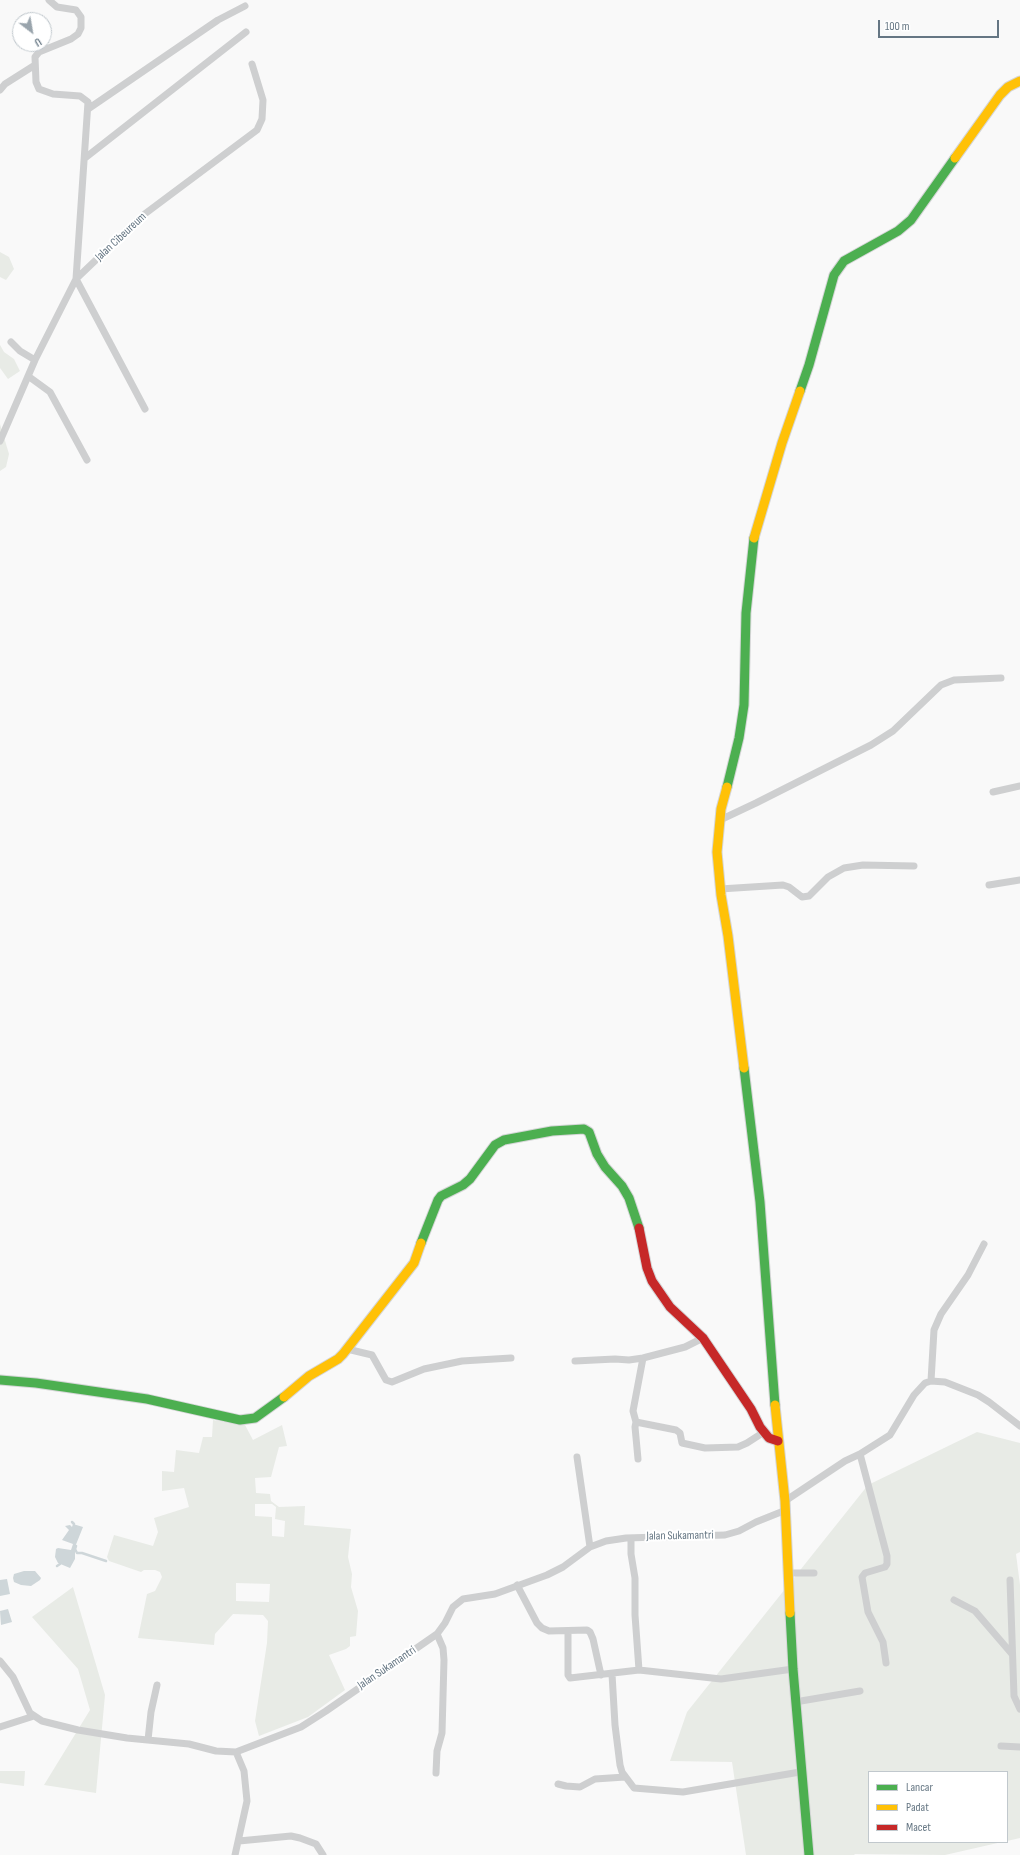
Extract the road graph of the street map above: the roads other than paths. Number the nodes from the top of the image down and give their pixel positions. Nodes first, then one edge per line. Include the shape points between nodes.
1 (49, 0) edge
2 (245, 6) dead end
3 (246, 32) dead end
4 (252, 64) dead end
5 (35, 65) junction
6 (1020, 80) edge
7 (0, 90) edge
8 (88, 109) junction
9 (85, 158) junction
10 (76, 279) junction
11 (11, 342) dead end
12 (35, 360) junction
13 (28, 376) junction
14 (145, 409) dead end
15 (0, 441) edge
16 (86, 460) dead end
17 (1001, 678) dead end
18 (1020, 786) edge
19 (992, 792) dead end
20 (720, 820) junction
21 (914, 866) dead end
22 (1020, 880) edge
23 (989, 885) dead end
24 (720, 889) junction
25 (984, 1244) dead end
26 (704, 1338) junction
27 (347, 1349) junction
28 (511, 1358) dead end
29 (644, 1358) junction
30 (575, 1361) dead end
31 (0, 1380) edge
32 (932, 1381) junction
33 (636, 1422) junction
34 (1020, 1426) edge
35 (764, 1432) junction
36 (778, 1441) junction
37 (860, 1454) junction
38 (577, 1457) dead end
39 (638, 1459) dead end
40 (785, 1505) junction
41 (631, 1538) junction
42 (590, 1547) junction
43 (788, 1573) junction
44 (814, 1573) dead end
45 (1010, 1580) dead end
46 (517, 1585) junction
47 (954, 1600) dead end
48 (568, 1631) junction
49 (437, 1634) junction
50 (1012, 1654) junction
51 (0, 1661) edge
52 (886, 1663) dead end
53 (793, 1669) junction
54 (639, 1670) junction
55 (612, 1674) junction
56 (601, 1675) junction
57 (157, 1686) dead end
58 (860, 1691) dead end
59 (795, 1702) junction
60 (1020, 1709) edge
61 (34, 1716) junction
62 (0, 1727) edge
63 (148, 1740) junction
64 (1001, 1746) dead end
65 (1020, 1747) edge
66 (236, 1752) junction
67 (800, 1772) junction
68 (436, 1773) dead end
69 (625, 1777) junction
70 (558, 1784) dead end
71 (239, 1841) junction
72 (235, 1855) edge
73 (323, 1855) edge
74 (809, 1855) edge

1 - 5 street via 57,7 78,11 82,23 78,34 71,39 36,54
2 - 8 street via 218,20
3 - 9 street
4 - 10 street, Jalan Cibeureum via 263,100 262,120 257,130 142,216
5 - 7 street
5 - 8 street via 39,89 84,98 88,102
6 - 20 street via 1000,95 911,220 898,231 844,261 834,275 757,524 746,613 741,730 720,809
8 - 9 street
9 - 10 street
10 - 12 street, Jalan Cibeureum
10 - 14 street
11 - 12 street
12 - 13 street, Jalan Cibeureum
13 - 15 street, Jalan Cibeureum
13 - 16 street via 50,392
17 - 20 street via 954,680 941,685 893,731 871,745
18 - 19 street
20 - 24 street via 717,852
21 - 24 street via 863,865 844,868 828,877 809,896 802,897 783,885
22 - 23 street
24 - 36 street via 730,950 760,1202
25 - 32 street via 934,1330
26 - 27 street via 670,1307 652,1281 629,1198 597,1154 589,1132 581,1128 517,1137 495,1145 463,1186 448,1192 438,1200 414,1263
26 - 29 street via 685,1347
26 - 35 street
27 - 28 street via 372,1355 386,1380 392,1382 424,1369 462,1361
27 - 31 street via 338,1359 309,1376 271,1408 247,1420 147,1399
29 - 30 street
29 - 33 street via 634,1411
32 - 34 street via 945,1382 978,1395
32 - 37 street, Jalan Sukamantri via 917,1390 890,1435
33 - 35 street via 676,1430 680,1433 682,1443 705,1448 738,1447
33 - 39 street
35 - 36 street via 769,1438
36 - 40 street
37 - 40 street, Jalan Sukamantri
37 - 52 street via 888,1556 885,1567 865,1573 862,1577 868,1612 883,1642
38 - 42 street
40 - 41 street, Jalan Sukamantri via 739,1531 725,1535
40 - 43 street
41 - 42 street, Jalan Sukamantri via 606,1541
41 - 54 street
42 - 46 street, Jalan Sukamantri via 555,1571
43 - 44 street
43 - 53 street
45 - 50 street
46 - 48 street via 540,1627 549,1631
46 - 49 street, Jalan Sukamantri via 495,1594 459,1600
47 - 50 street via 975,1611
48 - 56 street via 590,1632
48 - 56 street via 568,1677
49 - 66 street, Jalan Sukamantri via 301,1727
49 - 68 street via 443,1648 444,1660 442,1733 437,1751
50 - 60 street via 1014,1696
51 - 61 street
53 - 54 street via 721,1679
53 - 59 street
54 - 55 street
55 - 56 street
55 - 69 street via 620,1765
57 - 63 street
58 - 59 street
59 - 67 street
61 - 62 street
61 - 63 street, Jalan Sukamantri via 42,1721 78,1730
63 - 66 street, Jalan Sukamantri
64 - 65 street
66 - 71 street via 244,1771 247,1791
67 - 69 street via 678,1792 640,1790 634,1788
67 - 74 street
69 - 70 street via 595,1779 580,1787
71 - 72 street
71 - 73 street via 291,1836 316,1844

